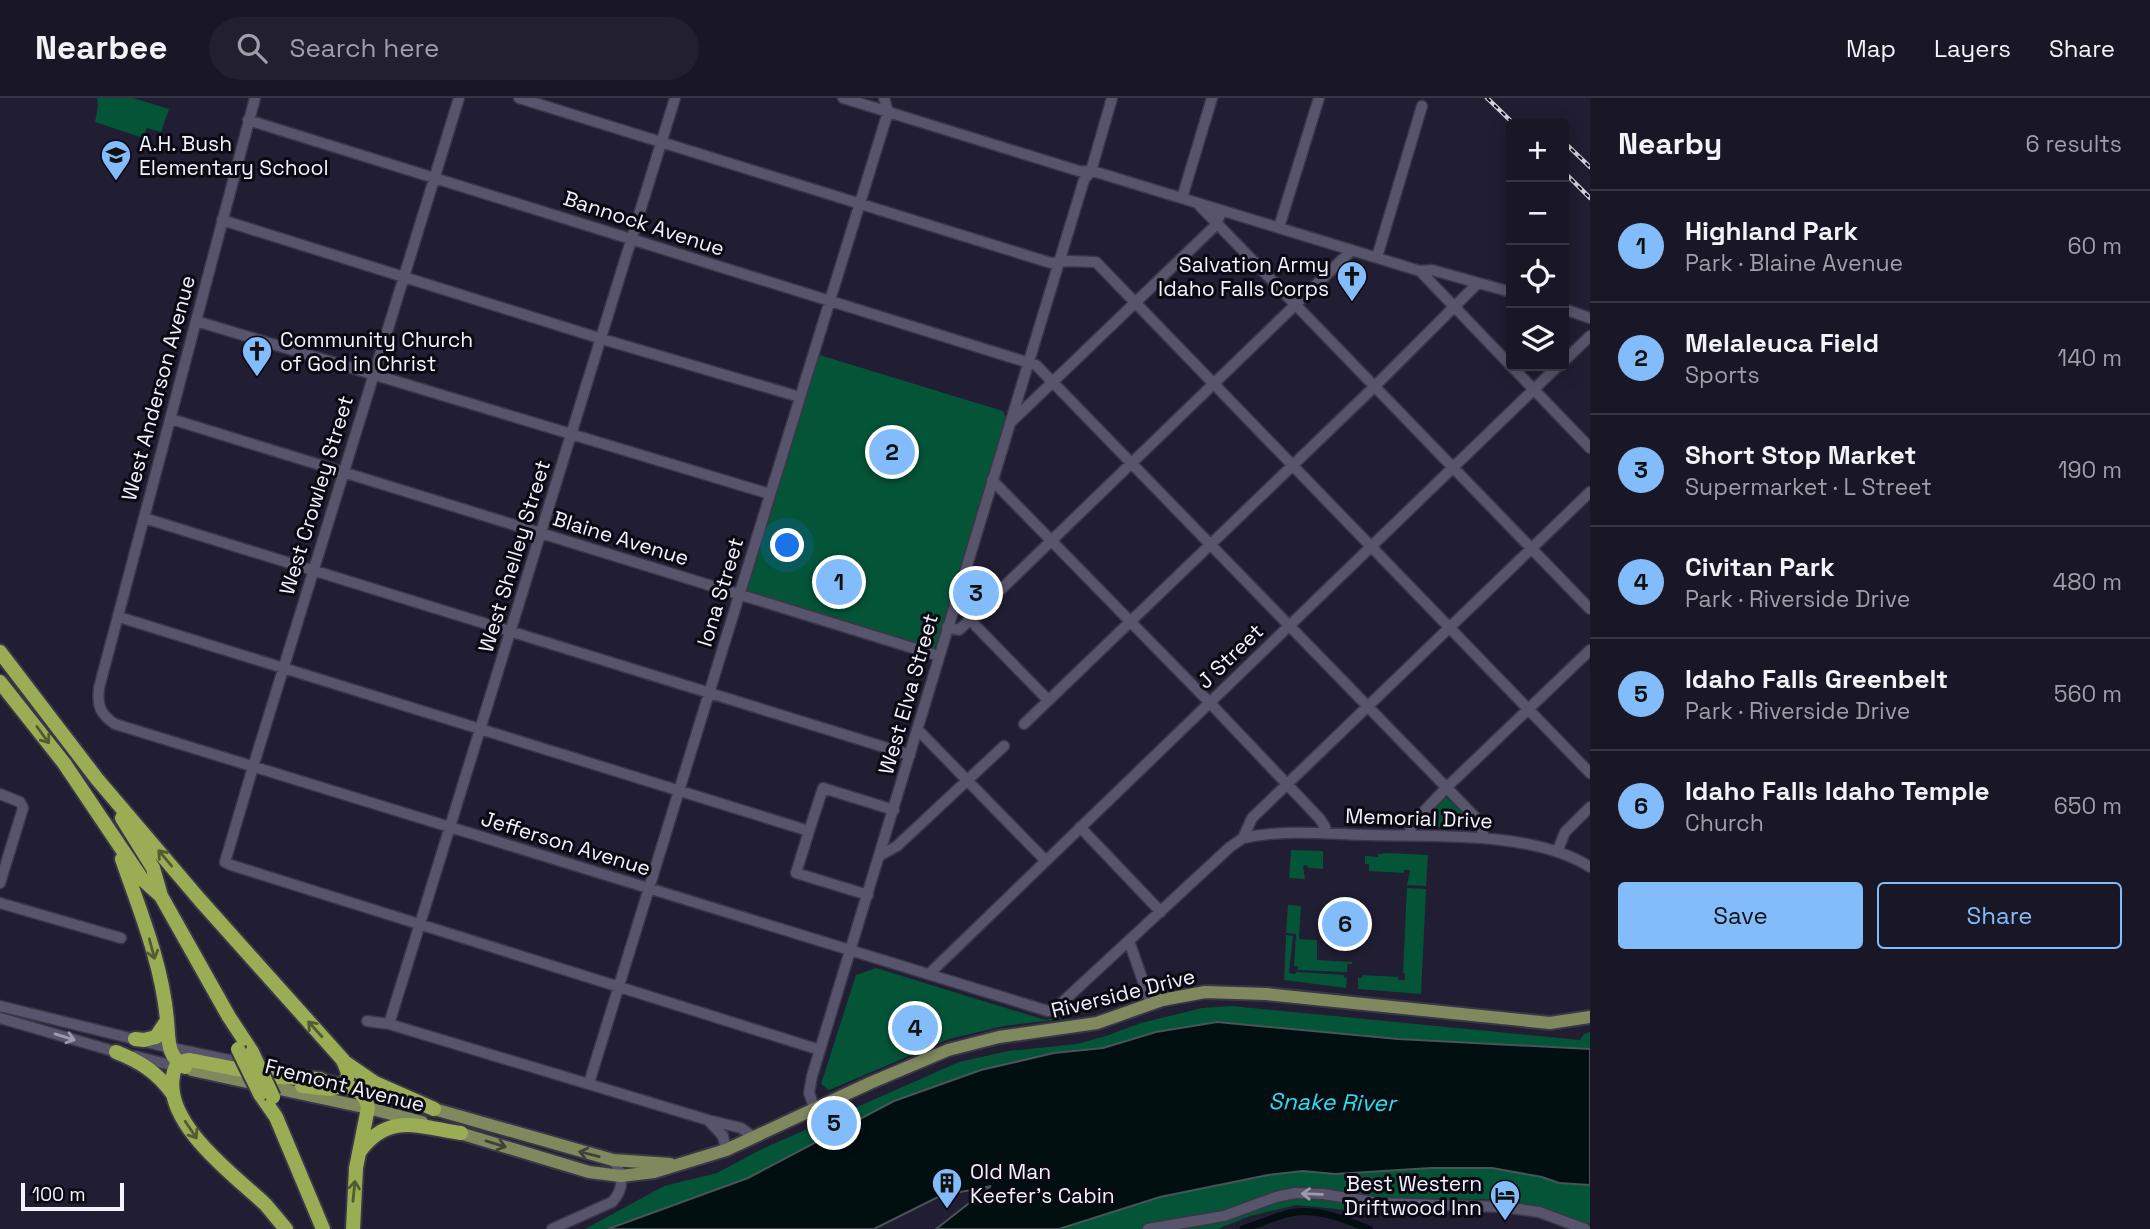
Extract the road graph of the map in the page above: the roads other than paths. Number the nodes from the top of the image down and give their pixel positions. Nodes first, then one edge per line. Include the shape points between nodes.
1 (255, 98) edge
2 (459, 98) edge
3 (519, 98) edge
4 (675, 98) edge
5 (843, 98) edge
6 (884, 98) edge
7 (1112, 98) edge
8 (1212, 98) edge
9 (1319, 98) edge
10 (1422, 106) dead end
11 (888, 112) junction
12 (248, 120) junction
13 (662, 142) junction
14 (1091, 171) junction
15 (434, 179) junction
16 (1182, 198) junction
17 (1196, 202) junction
18 (859, 204) junction
19 (1221, 209) junction
20 (222, 220) junction
21 (1217, 224) junction
22 (1279, 227) junction
23 (631, 240) junction
24 (1352, 250) junction
25 (1377, 257) junction
26 (1059, 262) junction
27 (1420, 271) junction
28 (403, 277) junction
29 (1478, 283) junction
30 (1506, 291) edge
31 (829, 302) junction
32 (1136, 302) junction
33 (1295, 306) junction
34 (1455, 307) junction
35 (1569, 311) edge
36 (1590, 318) edge
37 (196, 321) junction
38 (1590, 336) edge
39 (602, 339) junction
40 (1569, 356) edge
41 (1028, 363) junction
42 (1553, 371) edge
43 (373, 375) junction
44 (1054, 381) junction
45 (1214, 384) junction
46 (1374, 387) junction
47 (1533, 389) junction
48 (800, 397) junction
49 (171, 419) junction
50 (1009, 424) junction
51 (572, 436) junction
52 (1590, 448) edge
53 (1132, 462) junction
54 (1293, 465) junction
55 (1452, 468) junction
56 (343, 473) junction
57 (992, 480) junction
58 (1590, 492) edge
59 (770, 494) junction
60 (144, 518) junction
61 (541, 534) junction
62 (1051, 540) junction
63 (1211, 544) junction
64 (1371, 545) junction
65 (1531, 549) junction
66 (313, 571) junction
67 (739, 595) junction
68 (1590, 609) edge
69 (120, 617) junction
70 (970, 620) junction
71 (1130, 623) junction
72 (1290, 625) junction
73 (947, 627) junction
74 (1450, 627) junction
75 (511, 631) junction
76 (1590, 650) edge
77 (0, 652) edge
78 (939, 656) junction
79 (283, 669) junction
80 (0, 682) edge
81 (99, 688) joint
82 (709, 693) junction
83 (1048, 700) junction
84 (1210, 703) junction
85 (1368, 706) junction
86 (1528, 709) junction
87 (1024, 723) dead end
88 (481, 729) junction
89 (917, 729) junction
90 (1004, 746) dead end
91 (910, 755) junction
92 (253, 767) junction
93 (1590, 773) edge
94 (97, 779) junction
95 (968, 780) junction
96 (1287, 785) junction
97 (1447, 787) junction
98 (679, 790) junction
99 (0, 794) edge
100 (1590, 807) edge
101 (894, 810) junction
102 (451, 827) junction
103 (1080, 827) junction
104 (809, 831) junction
105 (1325, 834) junction
106 (1410, 836) junction
107 (115, 838) junction
108 (1243, 838) junction
109 (1484, 838) junction
110 (1557, 852) junction
111 (881, 855) junction
112 (1045, 861) junction
113 (1590, 867) edge
114 (0, 883) edge
115 (649, 889) junction
116 (868, 895) junction
117 (161, 896) junction
118 (0, 903) edge
119 (1161, 912) junction
120 (421, 925) junction
121 (121, 938) dead end
122 (1129, 941) junction
123 (851, 952) junction
124 (929, 974) junction
125 (619, 986) junction
126 (1151, 1004) junction
127 (0, 1006) edge
128 (1590, 1017) edge
129 (0, 1018) edge
130 (167, 1020) junction
131 (367, 1021) dead end
132 (389, 1024) junction
133 (135, 1039) junction
134 (168, 1047) junction
135 (820, 1050) junction
136 (116, 1052) junction
137 (343, 1060) junction
138 (181, 1066) junction
139 (320, 1079) junction
140 (589, 1083) junction
141 (346, 1085) junction
142 (266, 1092) junction
143 (175, 1096) junction
144 (368, 1108) junction
145 (434, 1109) junction
146 (810, 1111) junction
147 (708, 1120) junction
148 (461, 1133) junction
149 (752, 1136) junction
150 (726, 1150) junction
151 (359, 1153) junction
152 (613, 1160) junction
153 (681, 1164) junction
154 (621, 1177) junction
155 (286, 1229) edge
156 (323, 1229) edge
157 (353, 1229) edge
158 (552, 1229) edge
159 (1148, 1229) edge
160 (1585, 1229) edge

1 - 12 street, West Anderson Avenue
2 - 15 street, West Crowley Street
3 - 13 street
4 - 13 street, West Shelley Street
5 - 11 street
6 - 11 street
7 - 14 street, West Elva Street
8 - 16 street
9 - 22 street
10 - 25 street
11 - 14 street
11 - 18 street, Iona Street
12 - 15 street, Bannock Avenue
12 - 20 street, West Anderson Avenue
13 - 18 street
13 - 23 street, West Shelley Street
14 - 16 street
14 - 26 street, West Elva Street via 1084,180
15 - 23 street, Bannock Avenue
15 - 28 street, West Crowley Street
16 - 17 street
17 - 19 street
17 - 21 street
18 - 26 street
18 - 31 street, Iona Street
19 - 21 street
19 - 22 street
20 - 28 street
20 - 37 street, West Anderson Avenue
21 - 32 street
21 - 33 street
22 - 24 street
23 - 31 street, Bannock Avenue
23 - 39 street, West Shelley Street
24 - 25 street
24 - 33 street
25 - 27 street
26 - 32 street via 1096,262
26 - 41 street, West Elva Street
27 - 29 street
27 - 34 street
28 - 39 street
28 - 43 street, West Crowley Street
29 - 30 street
29 - 34 street
31 - 41 street, Bannock Avenue
31 - 48 street, Iona Street
32 - 44 street
32 - 45 street
33 - 45 street
33 - 46 street
34 - 46 street
34 - 47 street
35 - 36 street
37 - 43 street
37 - 49 street, West Anderson Avenue
38 - 40 street
39 - 48 street
39 - 51 street, West Shelley Street
41 - 44 street, Bannock Avenue
41 - 50 street, West Elva Street
42 - 47 street, J Street
43 - 51 street
43 - 56 street, West Crowley Street
44 - 50 street
44 - 53 street, Bannock Avenue
45 - 53 street
45 - 54 street
46 - 54 street
46 - 55 street
47 - 52 street
47 - 55 street, J Street
48 - 59 street, Iona Street
49 - 56 street, Blaine Avenue
49 - 60 street, West Anderson Avenue
50 - 57 street, West Elva Street
51 - 59 street
51 - 61 street, West Shelley Street
53 - 62 street
53 - 63 street, Bannock Avenue
54 - 63 street
54 - 64 street
55 - 64 street, J Street
55 - 65 street
56 - 61 street, Blaine Avenue
56 - 66 street, West Crowley Street
57 - 62 street
57 - 73 street, West Elva Street
58 - 65 street
59 - 67 street, Iona Street
60 - 66 street
60 - 69 street, West Anderson Avenue
61 - 67 street, Blaine Avenue
61 - 75 street, West Shelley Street
62 - 70 street
62 - 71 street
63 - 71 street
63 - 72 street, Bannock Avenue
64 - 72 street, J Street
64 - 74 street
65 - 68 street
65 - 74 street
66 - 75 street
66 - 79 street, West Crowley Street
67 - 78 street, Blaine Avenue
67 - 82 street, Iona Street
69 - 79 street
69 - 81 street, West Anderson Avenue
70 - 73 street via 959,630
70 - 83 street
71 - 83 street
71 - 84 street
72 - 84 street, J Street
72 - 85 street, Bannock Avenue
73 - 78 street, West Elva Street
74 - 85 street
74 - 86 street
75 - 82 street
75 - 88 street, West Shelley Street
76 - 86 street
77 - 94 highway
78 - 89 street, West Elva Street
79 - 88 street
79 - 92 street, West Crowley Street
80 -> 107 highway
81 - 92 street, Jefferson Avenue via 97,705 115,724
82 - 91 street
82 - 98 street, Iona Street
83 - 87 street
84 - 96 street
84 - 103 street, J Street
85 - 96 street
85 - 97 street, Bannock Avenue
86 - 93 street
86 - 97 street
88 - 98 street
88 - 102 street, West Shelley Street
89 - 91 street, West Elva Street
89 - 95 street
90 - 95 street
91 - 101 street, West Elva Street
92 - 102 street, Jefferson Avenue
92 - 120 street, West Crowley Street via 227,864
94 - 117 highway via 153,868
137 -> 94 highway
95 - 111 street via 897,846
95 - 112 street
96 - 105 street via 1320,819
96 - 108 street via 1252,818
97 - 106 street via 1411,825
97 - 109 street, Bannock Avenue via 1480,822
98 - 104 street
98 - 115 street, Iona Street
99 - 114 street via 20,802 23,808
100 - 110 street via 1565,832
101 - 104 street via 823,788
101 - 111 street, West Elva Street
102 - 115 street, Jefferson Avenue
102 - 120 street, West Shelley Street
103 - 112 street, J Street
103 - 119 street
104 - 116 street via 796,873
105 - 106 street, Memorial Drive
105 - 108 street, Memorial Drive
106 - 109 street, Memorial Drive
107 - 117 highway via 142,879
107 -> 130 highway via 153,951
108 - 119 street
109 - 110 street, Memorial Drive
110 - 113 street, Memorial Drive
111 - 116 street, West Elva Street
112 - 124 street, J Street
115 - 123 street, Jefferson Avenue
115 - 125 street, Iona Street
116 - 123 street, West Elva Street
117 - 142 highway, bridge
118 - 121 street
119 - 122 street
120 - 125 street
120 - 132 street, West Shelley Street
122 - 124 street, Jefferson Avenue via 1048,1012
122 - 126 street
123 - 124 street, Jefferson Avenue
123 - 135 street, West Elva Street
125 - 135 street
125 - 140 street, Iona Street
126 - 128 main road, Riverside Drive via 1234,991 1550,1023
126 - 146 main road, Riverside Drive via 1097,1023 999,1037 948,1050
127 - 133 street, Fremont Avenue
129 -> 136 street, Fremont Avenue
130 - 133 highway via 156,1037
130 - 134 highway
131 - 132 street
132 - 140 street
133 - 134 street, Fremont Avenue
134 - 138 highway
134 - 139 street, Fremont Avenue
135 - 146 street, West Elva Street via 809,1093
136 - 138 street, Fremont Avenue
136 - 143 highway via 147,1067
137 - 141 highway
137 - 145 highway via 374,1083
138 - 139 highway via 190,1060 277,1077
138 - 142 main road, Fremont Avenue
138 - 143 highway via 172,1081
139 - 141 main road, Fremont Avenue
140 - 147 street
141 - 142 highway
141 - 144 highway via 363,1095
141 - 145 main road, Fremont Avenue
142 - 144 main road, Fremont Avenue
142 - 156 highway
143 -> 155 highway via 187,1127 202,1146
144 - 148 main road, Fremont Avenue
144 - 151 highway
152 -> 145 main road, Fremont Avenue
146 - 149 main road, Fremont Avenue
147 - 149 street via 741,1128
147 - 150 street via 723,1136
148 - 151 highway via 392,1126 369,1139
148 -> 154 main road, Fremont Avenue
149 - 150 main road, Fremont Avenue
150 - 153 main road, Fremont Avenue
157 -> 151 highway
152 - 153 main road, Fremont Avenue
152 - 154 street
153 - 154 main road, Fremont Avenue
154 - 158 street via 612,1202
160 -> 159 street via 1539,1212 1504,1207 1380,1203 1295,1193 1224,1216

